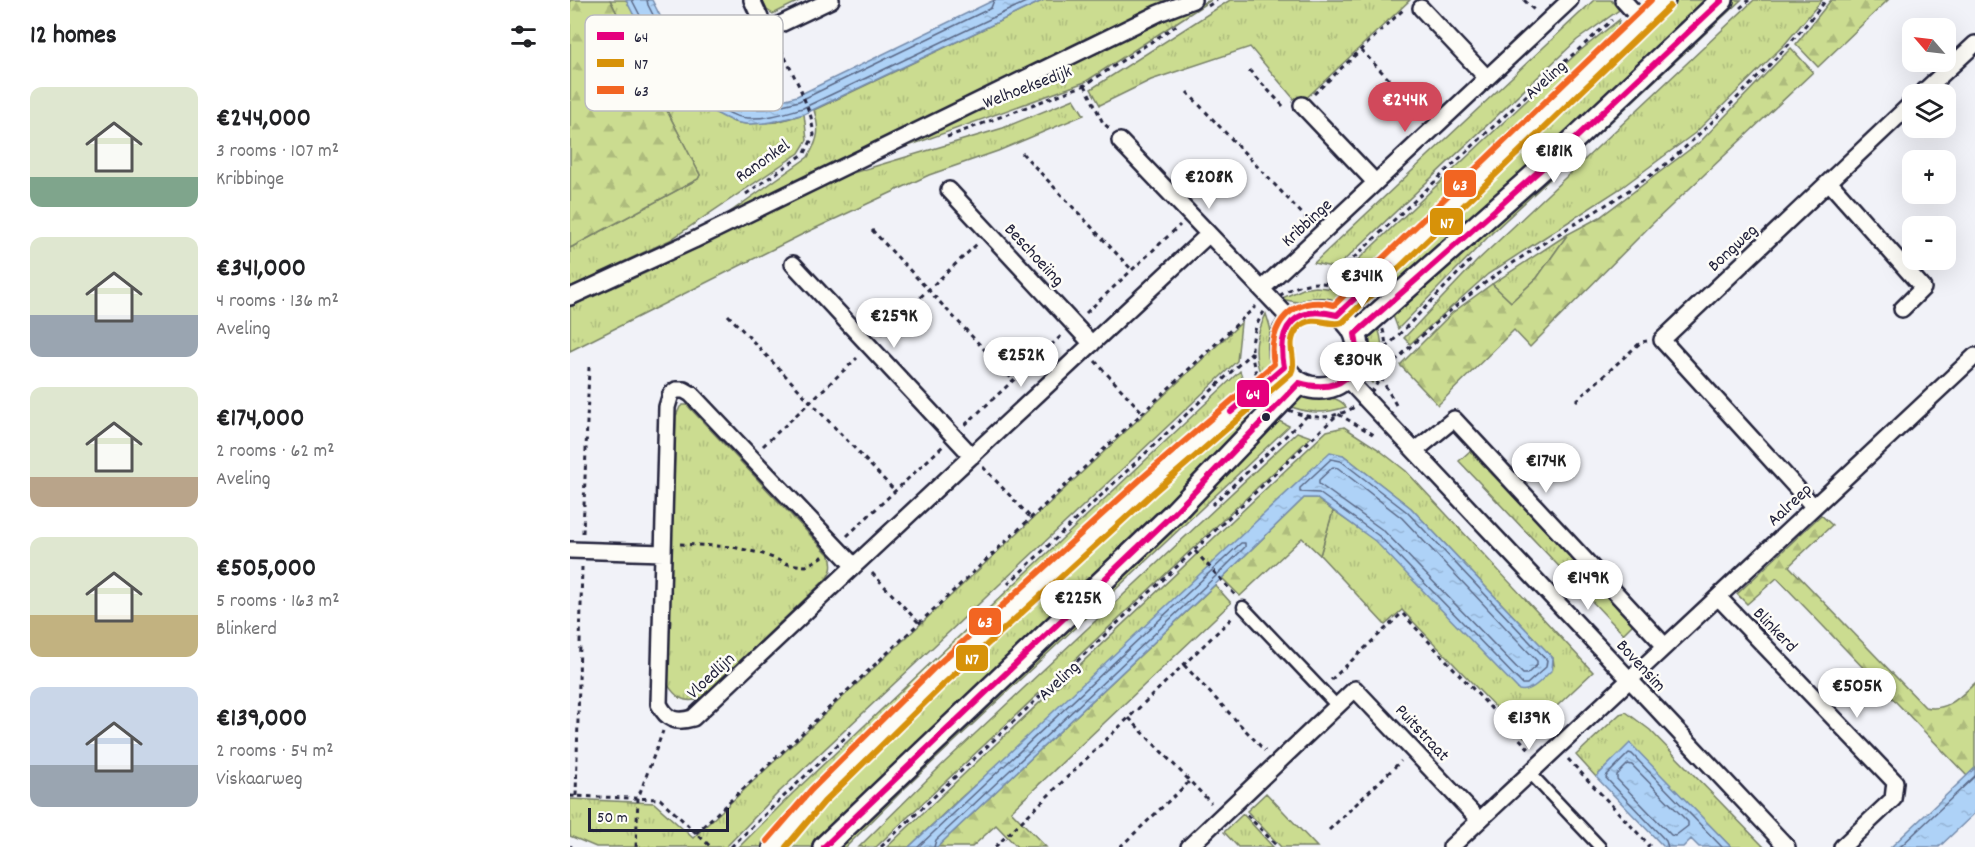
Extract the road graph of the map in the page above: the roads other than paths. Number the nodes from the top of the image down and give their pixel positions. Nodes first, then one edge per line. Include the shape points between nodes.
1 (752, 0) edge
2 (831, 0) edge
3 (1569, 0) edge
4 (1664, 0) edge
5 (1722, 0) edge
6 (1200, 3) edge
7 (1417, 4) edge
8 (1631, 9) edge
9 (760, 15) edge
10 (783, 23) edge
11 (1972, 51) edge
12 (1487, 78) junction
13 (1933, 84) edge
14 (1302, 105) road end
15 (1902, 113) edge
16 (1120, 141) dead end
17 (1829, 182) junction
18 (1375, 183) junction
19 (949, 190) dead end
20 (1209, 234) junction
21 (792, 264) dead end
22 (1265, 292) junction
23 (570, 297) edge
24 (1902, 309) dead end
25 (1337, 315) junction
26 (1292, 321) junction
27 (1355, 334) junction
28 (1089, 347) junction
29 (1975, 356) edge
30 (1284, 367) junction
31 (1346, 378) junction
32 (1299, 383) junction
33 (1415, 451) junction
34 (972, 456) junction
35 (1814, 507) junction
36 (576, 551) edge
37 (663, 553) junction
38 (857, 563) junction
39 (1718, 597) junction
40 (1243, 608) road end
41 (1665, 646) junction
42 (1629, 679) junction
43 (1337, 706) junction
44 (1535, 768) junction
45 (1479, 820) junction
46 (774, 847) edge
47 (824, 847) edge
48 (1189, 847) edge
49 (1451, 847) edge
50 (1600, 847) edge
51 (1786, 847) edge
52 (1842, 847) edge

1 - 9 street
2 - 10 street
3 - 12 street, Kribbinge
4 - 8 main road, Aveling
5 - 27 main road via 1566,147
6 - 23 street, Welhoeksedijk via 1159,13
7 - 12 street
8 - 25 main road, Aveling
11 - 13 street
12 - 18 street, Kribbinge
14 - 18 street
15 - 17 street, Bongweg
16 - 20 street
17 - 24 street via 1923,288
17 - 35 street, Bongweg via 1662,340
18 - 22 street, Kribbinge
19 - 28 street, Beschoeiing
20 - 22 street
20 - 28 street
21 - 34 street
22 - 26 street
25 - 26 main road via 1314,311
25 - 27 main road
26 - 30 main road via 1282,338
27 - 31 main road via 1356,362
28 - 34 street
29 - 35 street, Aalreep
30 - 32 main road
30 - 46 main road via 1148,484 940,675 817,796
31 - 32 main road via 1329,388
31 - 33 street, Bovensim
32 - 47 main road via 1175,512
33 - 41 street via 1454,419
33 - 42 street, Bovensim
34 - 38 street
35 - 39 street, Aalreep
36 - 37 street
37 - 38 street, Vloedlijn via 659,704 668,717 682,721 693,718
37 - 38 street, Vloedlijn via 667,401 676,390 684,390
39 - 41 street, Aalreep
39 - 52 street, Blinkerd via 1895,782 1893,800
40 - 43 street
41 - 42 street, Aalreep
42 - 44 street, Aalreep
42 - 51 street, Bovensim
43 - 45 street, Puitstraat via 1355,689
43 - 48 street, Puitstraat
44 - 45 street, Aalreep
44 - 50 street
45 - 49 street, Aalreep

